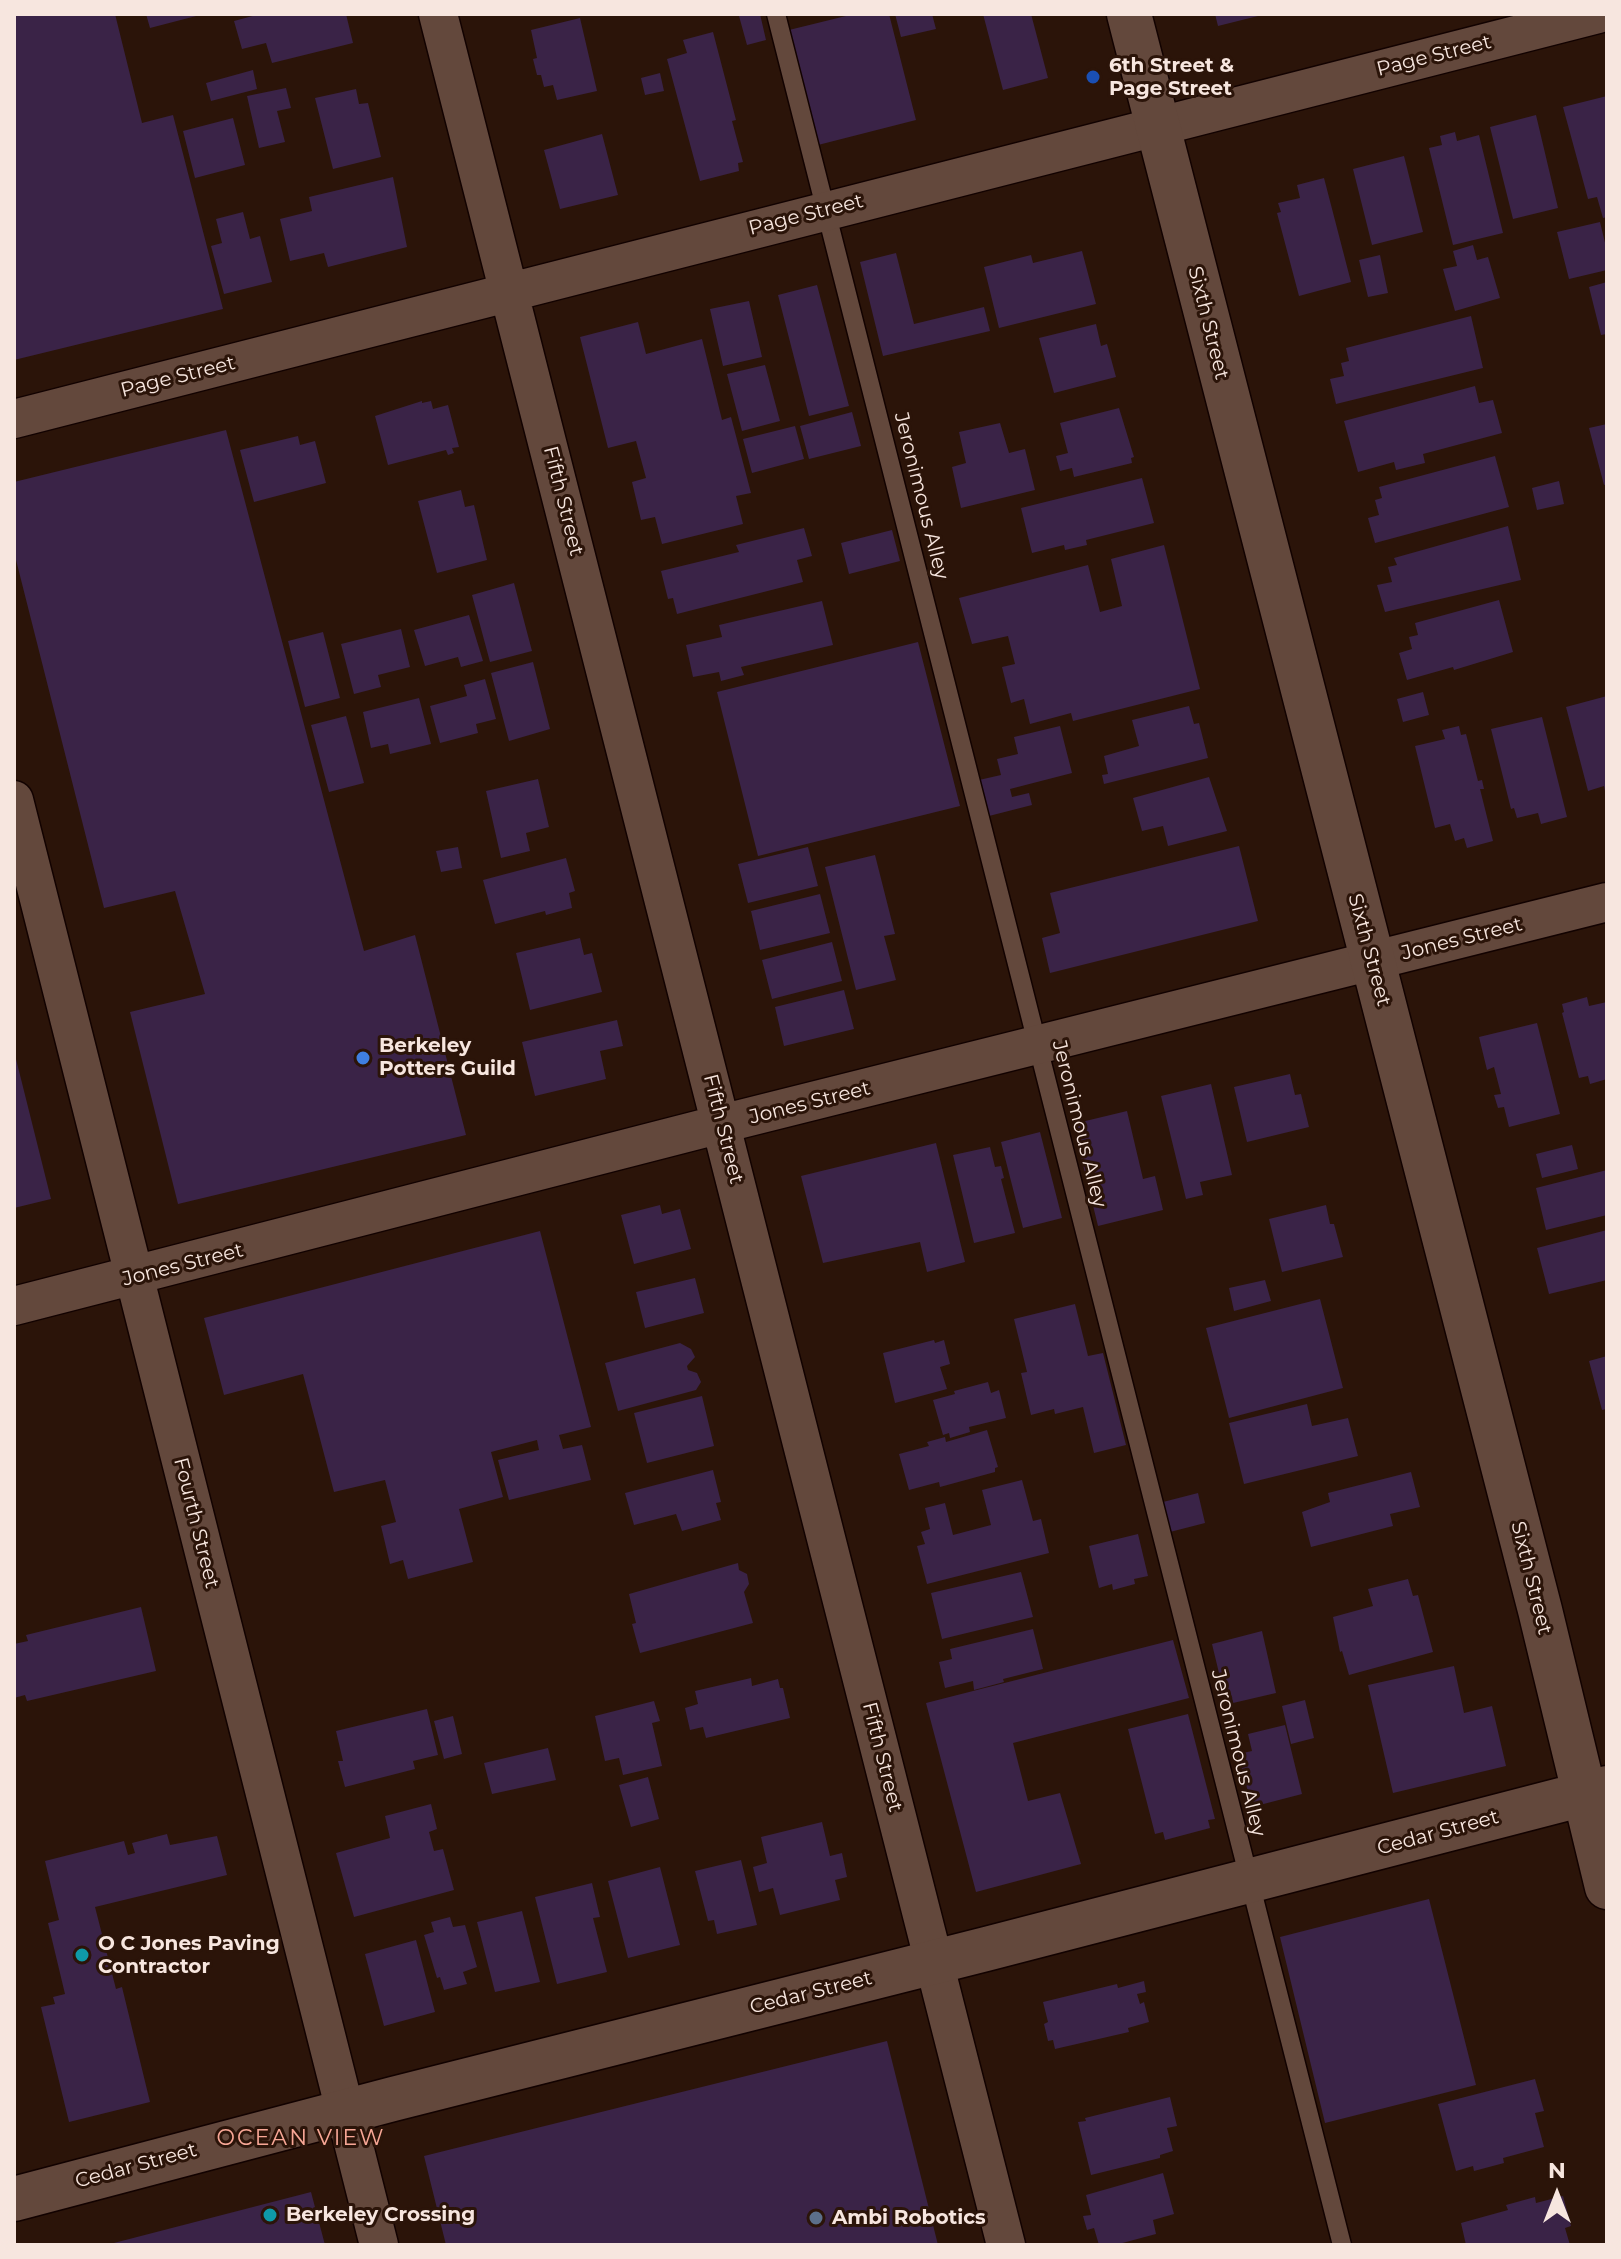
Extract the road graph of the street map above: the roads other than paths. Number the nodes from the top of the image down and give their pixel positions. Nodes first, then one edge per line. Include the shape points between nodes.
1 (438, 14) edge
2 (776, 14) edge
3 (1129, 14) edge
4 (1598, 14) edge
5 (1158, 126) junction
6 (826, 210) junction
7 (509, 291) junction
8 (14, 419) edge
9 (14, 800) edge
10 (1607, 902) edge
11 (1372, 961) junction
12 (1037, 1047) junction
13 (721, 1124) junction
14 (133, 1278) junction
15 (14, 1306) edge
16 (1596, 1791) edge
17 (1248, 1882) junction
18 (1607, 1887) edge
19 (934, 1962) junction
20 (346, 2111) junction
21 (14, 2199) edge
22 (379, 2245) edge
23 (1006, 2245) edge
24 (1342, 2245) edge

1 - 7 street, Fifth Street
2 - 6 lane, Jeronimous Alley
3 - 5 street, Sixth Street
4 - 5 street, Page Street
5 - 6 street, Page Street
5 - 11 street, Sixth Street
6 - 7 street, Page Street
6 - 12 lane, Jeronimous Alley
7 - 8 street, Page Street
7 - 13 street, Fifth Street
9 - 14 street, Fourth Street
10 - 11 street, Jones Street
11 - 12 street, Jones Street
11 - 16 street, Sixth Street via 1540,1610
12 - 13 street, Jones Street
12 - 17 lane, Jeronimous Alley
13 - 14 street, Jones Street
13 - 19 street, Fifth Street
14 - 15 street, Jones Street
14 - 20 street, Fourth Street
16 - 17 street, Cedar Street
16 - 18 street, Sixth Street
17 - 19 street, Cedar Street
17 - 24 lane, Jeronimous Alley
19 - 20 street, Cedar Street
19 - 23 street, Fifth Street
20 - 21 street, Cedar Street
20 - 22 street, Fourth Street

